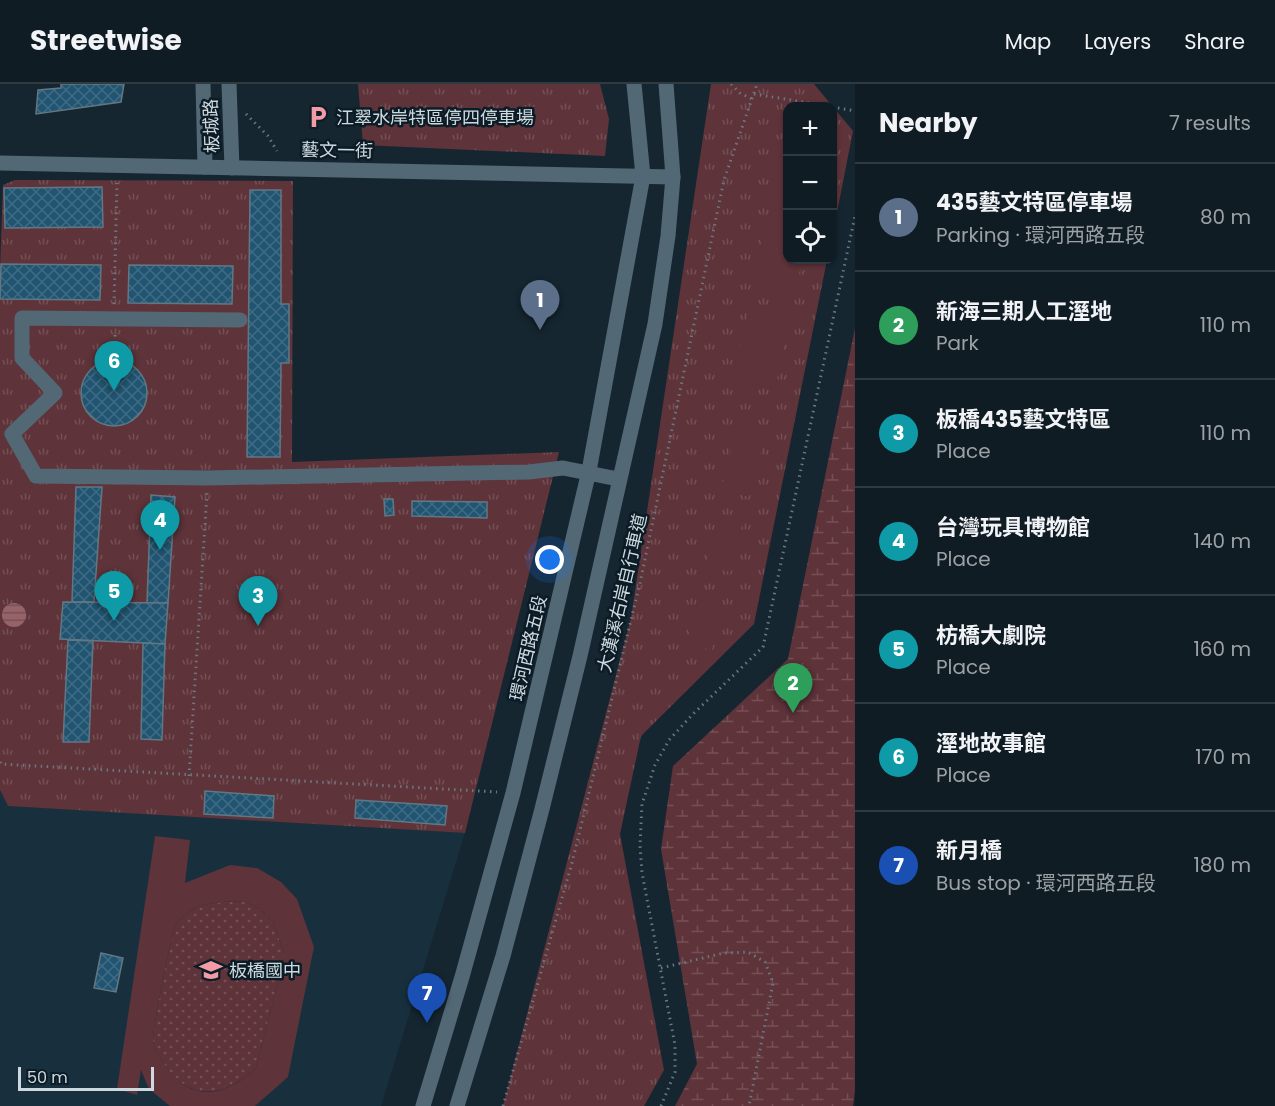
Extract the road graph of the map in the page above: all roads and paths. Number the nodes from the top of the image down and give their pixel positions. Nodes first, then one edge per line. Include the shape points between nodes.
1 (203, 84) edge
2 (229, 84) edge
3 (634, 84) edge
4 (666, 84) edge
5 (731, 84) edge
6 (757, 84) edge
7 (754, 94) junction
8 (752, 99) junction
9 (801, 102) edge
10 (837, 108) edge
11 (242, 111) dead end
12 (855, 111) edge
13 (277, 151) dead end
14 (0, 163) edge
15 (205, 167) junction
16 (232, 168) junction
17 (643, 176) junction
18 (673, 177) junction
19 (117, 183) dead end
20 (855, 216) edge
21 (114, 319) junction
22 (240, 320) dead end
23 (115, 360) dead end
24 (589, 471) junction
25 (208, 478) junction
26 (618, 479) junction
27 (0, 762) edge
28 (189, 776) junction
29 (513, 793) junction
30 (660, 969) junction
31 (423, 1106) edge
32 (457, 1106) edge
33 (503, 1106) edge
34 (661, 1106) edge
35 (749, 1106) edge

1 - 15 street, 板城路
2 - 16 street, 板城路
3 - 17 street, 環河西路五段
4 - 18 street
5 - 8 path
6 - 7 path, 大漢溪右岸自行車道
7 - 8 path, 大漢溪右岸自行車道
7 - 9 path
8 - 33 path, 大漢溪右岸自行車道 via 724,180 640,583 572,862
10 - 12 path
11 - 13 path via 268,136
14 - 15 street, 藝文一街
15 - 16 street, 藝文一街
16 - 17 street, 藝文一街
17 - 18 street, 藝文一街
17 - 24 street, 環河西路五段
18 - 26 street via 655,324
19 - 21 path
20 - 30 path via 763,646 669,741 655,765 642,804 642,873
21 - 22 street
21 - 23 path
21 - 25 street via 22,318 22,358 55,393 12,434 36,476
24 - 25 street via 563,468 529,472
24 - 26 street
24 - 29 street, 環河西路五段
25 - 28 path
26 - 32 street via 542,809
27 - 28 path
28 - 29 path
29 - 31 street, 環河西路五段
30 - 34 path via 675,1045 675,1072
30 - 35 path via 724,953 748,952 765,962 773,983

